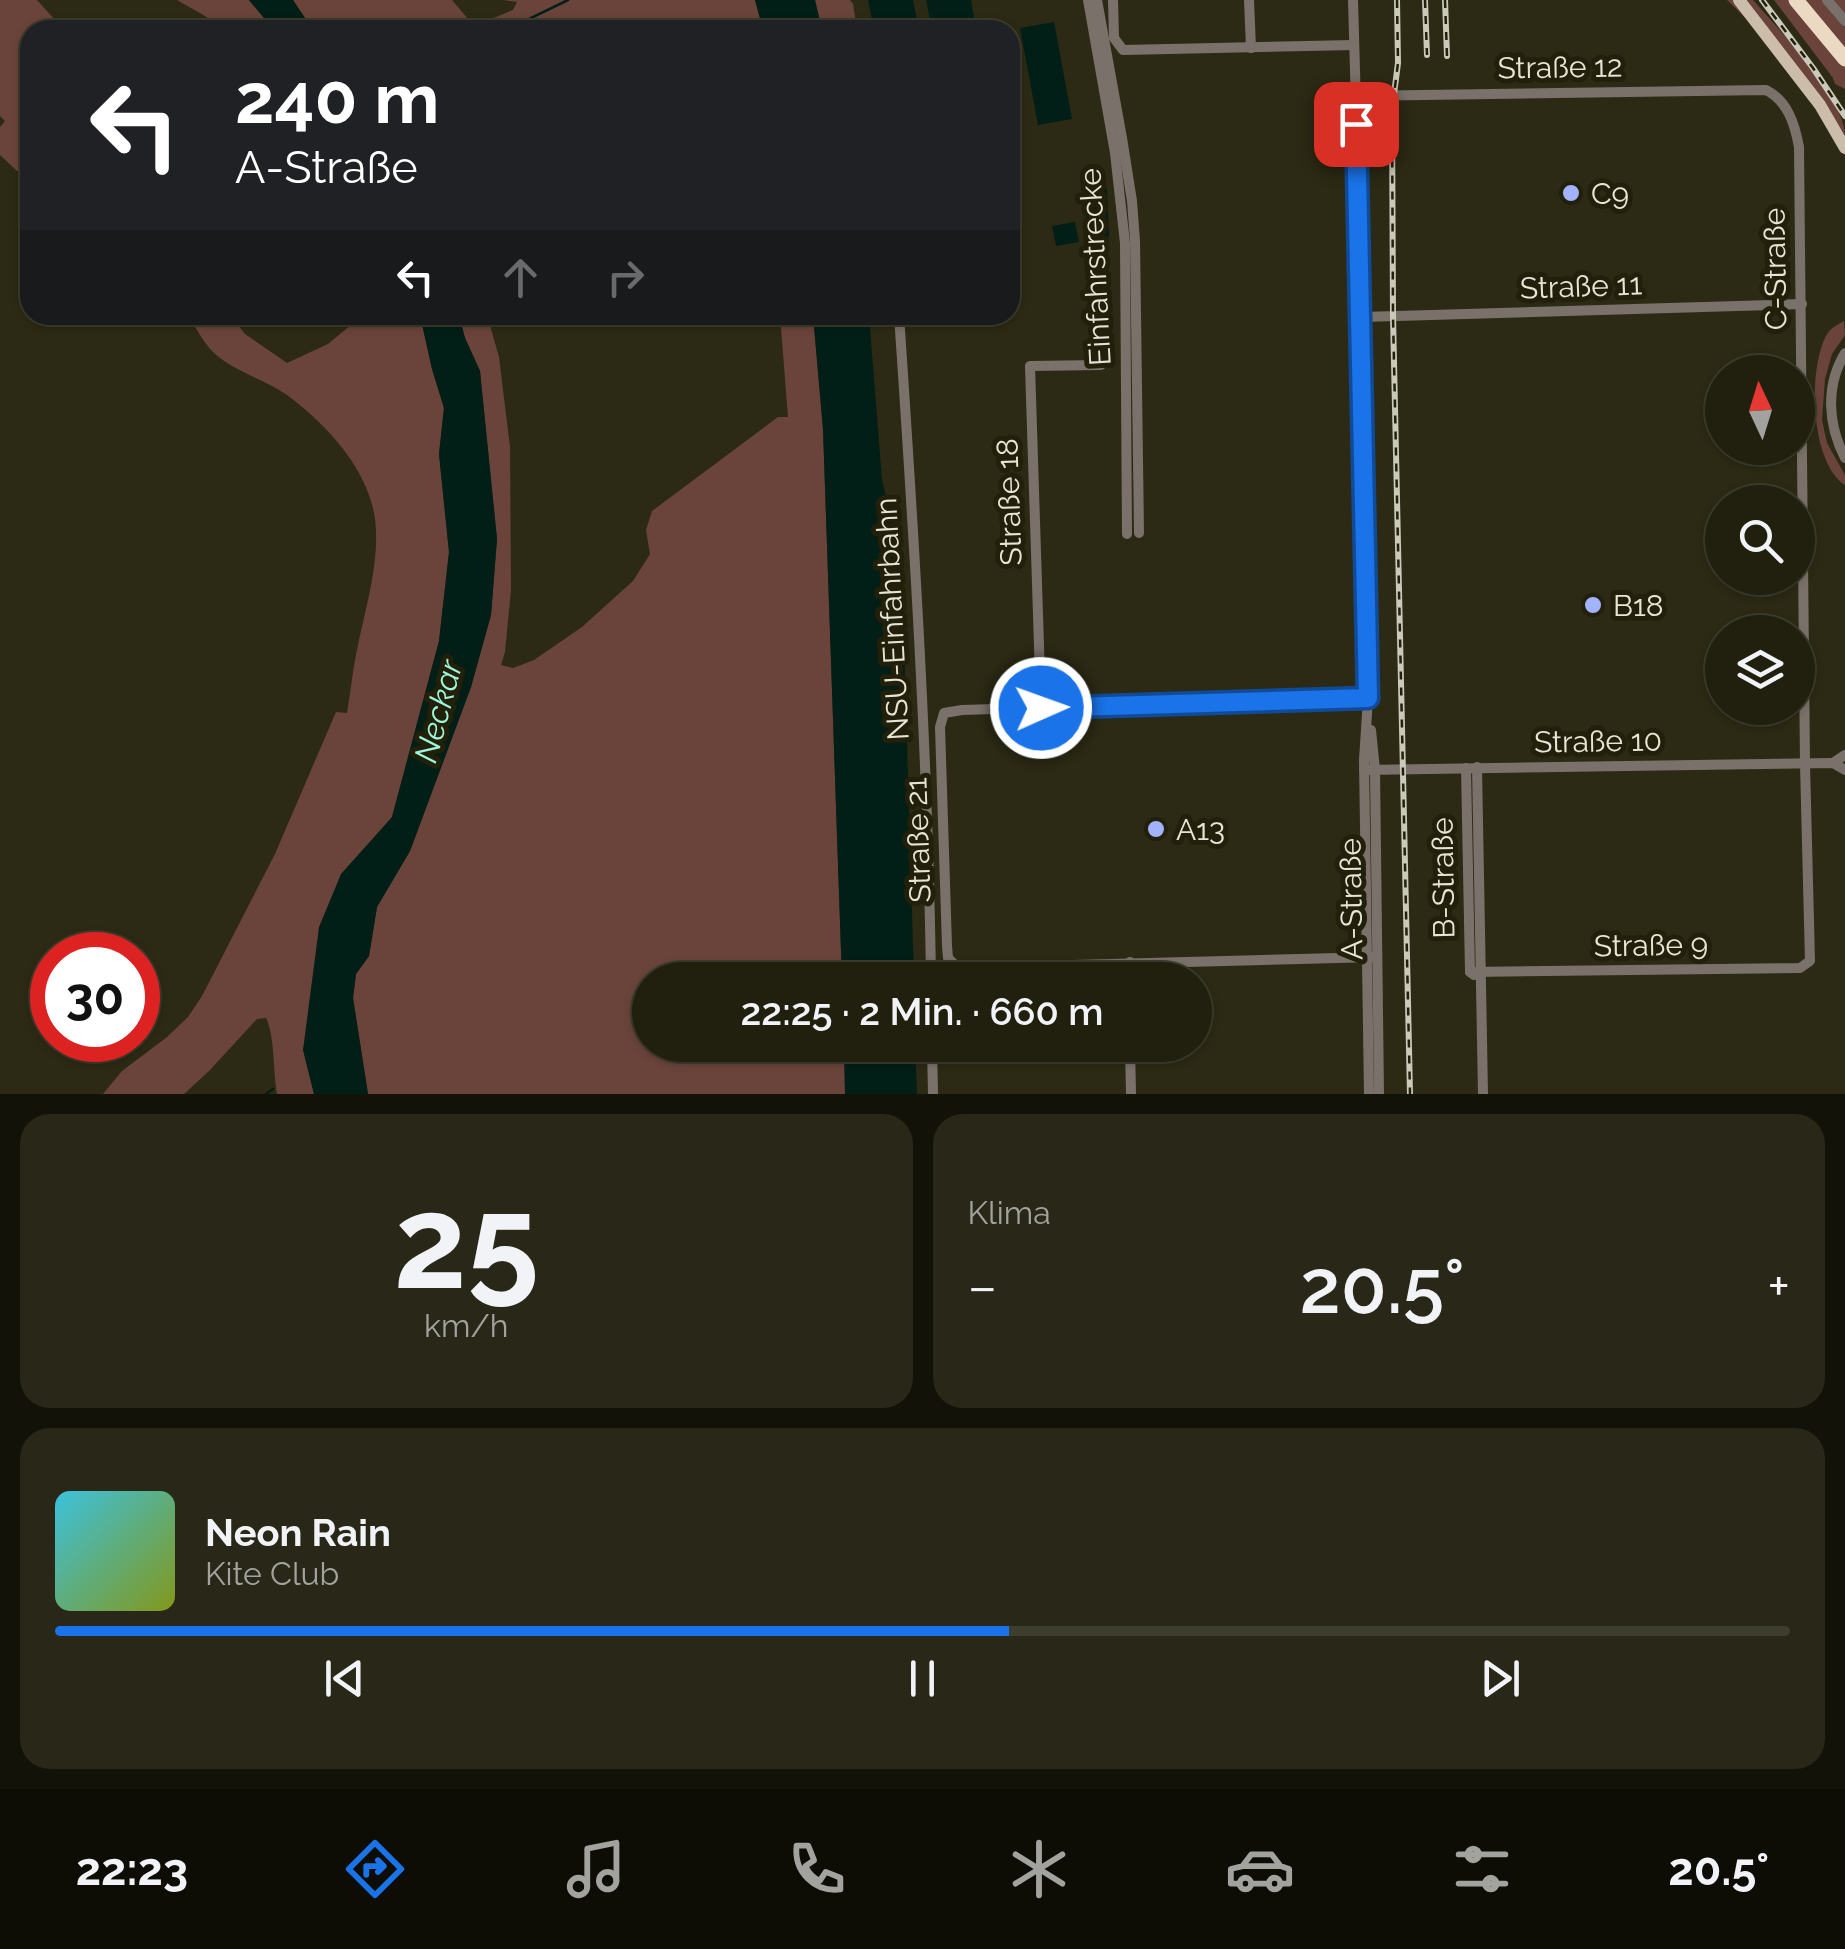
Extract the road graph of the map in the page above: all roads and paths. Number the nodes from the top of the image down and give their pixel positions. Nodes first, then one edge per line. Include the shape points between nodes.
1 (1088, 0) edge
2 (1097, 0) edge
3 (1113, 0) edge
4 (1249, 0) edge
5 (1353, 0) edge
6 (1739, 0) edge
7 (1796, 0) edge
8 (1827, 0) edge
9 (1845, 21) edge
10 (1354, 45) junction
11 (1250, 48) junction
12 (1845, 60) edge
13 (1766, 90) joint
14 (1356, 96) junction
15 (1845, 148) edge
16 (1802, 304) junction
17 (1362, 316) junction
18 (900, 325) edge
19 (1845, 354) edge
20 (1101, 365) dead end
21 (1845, 458) edge
22 (1126, 534) dead end
23 (1140, 534) dead end
24 (1368, 701) junction
25 (1041, 708) junction
26 (1845, 755) edge
27 (1804, 764) junction
28 (1833, 764) junction
29 (1472, 768) junction
30 (1369, 770) junction
31 (1845, 770) edge
32 (1811, 940) joint
33 (1372, 957) junction
34 (931, 962) edge
35 (952, 962) edge
36 (1130, 962) edge
37 (1477, 975) junction
38 (932, 1062) edge
39 (1130, 1062) edge
40 (933, 1094) edge
41 (1130, 1094) edge
42 (1369, 1094) edge
43 (1379, 1094) edge
44 (1483, 1094) edge

1 - 22 street, Einfahrstrecke via 1125,243
2 - 23 street, Einfahrstrecke via 1132,201
3 - 11 street via 1114,38 1123,50
4 - 11 street
5 - 10 street, A-Straße
6 - 15 main road
7 - 12 highway
8 - 9 street
10 - 11 street
10 - 14 street, A-Straße
13 - 14 street, Straße 12
13 - 16 street, C-Straße via 1796,128
14 - 17 street, A-Straße
16 - 17 street, Straße 11
16 - 27 street, C-Straße
17 - 24 street, A-Straße
18 - 34 street, NSU-Einfahrbahn
19 - 21 street via 1831,408
20 - 25 street, Straße 18 via 1030,366
24 - 25 street, Straße 21
24 - 30 street, A-Straße
25 - 35 street, Straße 21 via 944,713
26 - 28 street
27 - 28 street, Straße 10
27 - 29 street, Straße 10
27 - 32 street, C-Straße
28 - 31 street
29 - 30 street, Straße 10
29 - 37 street, B-Straße
30 - 33 street, A-Straße
32 - 37 street, Straße 9 via 1810,961 1800,968
33 - 36 street, Straße 21
33 - 42 street, A-Straße
33 - 43 street, A-Straße
37 - 44 street, B-Straße
38 - 40 street
39 - 41 street

